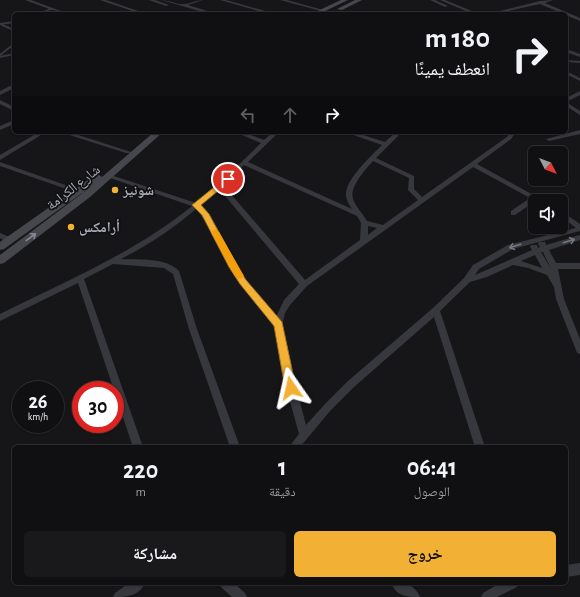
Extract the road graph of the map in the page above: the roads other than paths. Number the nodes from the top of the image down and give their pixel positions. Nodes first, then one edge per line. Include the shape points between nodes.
1 (27, 0) edge
2 (102, 0) edge
3 (151, 0) edge
4 (163, 0) edge
5 (201, 0) edge
6 (222, 0) edge
7 (282, 0) edge
8 (345, 0) edge
9 (359, 0) edge
10 (437, 0) edge
11 (551, 0) edge
12 (169, 1) edge
13 (540, 2) junction
14 (186, 5) junction
15 (179, 8) junction
16 (52, 9) junction
17 (321, 10) junction
18 (44, 12) edge
19 (61, 12) edge
20 (139, 12) edge
21 (192, 12) edge
22 (209, 12) edge
23 (267, 12) edge
24 (318, 12) edge
25 (334, 12) edge
26 (460, 12) edge
27 (470, 12) edge
28 (498, 12) edge
29 (562, 12) edge
30 (568, 15) edge
31 (580, 20) edge
32 (12, 22) edge
33 (1, 25) edge
34 (12, 29) edge
35 (12, 46) edge
36 (568, 51) edge
37 (12, 54) edge
38 (0, 56) edge
39 (568, 56) edge
40 (580, 56) edge
41 (568, 61) edge
42 (580, 61) edge
43 (568, 73) edge
44 (580, 80) edge
45 (12, 87) edge
46 (0, 93) edge
47 (580, 93) edge
48 (568, 99) edge
49 (0, 102) edge
50 (568, 105) edge
51 (12, 108) edge
52 (580, 113) edge
53 (12, 123) edge
54 (0, 128) edge
55 (580, 132) edge
56 (40, 134) edge
57 (70, 134) edge
58 (148, 134) edge
59 (157, 134) edge
60 (243, 134) edge
61 (274, 134) edge
62 (354, 134) edge
63 (397, 134) edge
64 (512, 134) edge
65 (549, 139) dead end
66 (265, 142) junction
67 (385, 144) junction
68 (128, 152) junction
69 (0, 158) edge
70 (372, 158) junction
71 (244, 163) junction
72 (0, 164) edge
73 (473, 164) junction
74 (109, 176) junction
75 (220, 186) junction
76 (77, 192) junction
77 (529, 194) edge
78 (87, 195) junction
79 (422, 200) junction
80 (196, 205) junction
81 (528, 205) edge
82 (513, 213) dead end
83 (358, 214) junction
84 (568, 219) edge
85 (364, 223) junction
86 (383, 227) junction
87 (580, 228) edge
88 (0, 235) edge
89 (580, 238) edge
90 (539, 239) junction
91 (9, 240) junction
92 (364, 242) junction
93 (530, 242) junction
94 (0, 247) edge
95 (545, 248) junction
96 (537, 251) junction
97 (0, 260) edge
98 (111, 261) junction
99 (511, 262) junction
100 (554, 266) junction
101 (580, 266) edge
102 (548, 273) junction
103 (80, 278) junction
104 (467, 280) junction
105 (304, 284) junction
106 (557, 286) junction
107 (436, 310) junction
108 (0, 318) edge
109 (278, 324) junction
110 (580, 350) edge
111 (304, 435) junction
112 (137, 445) edge
113 (234, 445) edge
114 (296, 445) edge
115 (479, 445) edge
116 (580, 568) edge
117 (568, 571) edge
118 (136, 585) edge
119 (227, 585) edge
120 (399, 585) edge
121 (509, 585) edge
122 (119, 597) edge
123 (241, 597) edge
124 (414, 597) edge
125 (487, 597) edge

1 - 16 street
2 - 20 street
3 - 15 street
4 - 12 street
5 - 14 street
6 - 23 street
7 - 17 street
8 - 17 street
9 - 25 street
10 - 26 street
10 - 27 street
11 - 13 street
12 - 14 street
13 - 28 street
13 - 29 street
14 - 15 street
14 - 22 street
15 - 21 street
16 - 18 street
16 - 19 street
17 - 24 street
30 - 31 street
32 - 33 street
33 - 34 lane
35 - 38 lane
36 - 40 street
37 - 38 street
39 - 42 street
41 - 42 street
43 - 44 street
45 - 46 street
47 - 48 street
49 - 51 street
50 - 52 street
53 - 54 street
55 - 65 street
56 - 69 street
57 - 68 street
58 - 68 street, شارع الكرامة
59 - 74 street, شارع الكرامة
60 - 66 street
61 - 66 street
62 - 67 street
63 - 67 street
64 - 73 street
66 - 71 street
67 - 70 street
68 - 76 street, شارع الكرامة
70 - 79 street via 412,177 411,190
70 - 83 street via 349,189 349,197
71 - 75 street
71 - 83 street
72 - 76 street
73 - 77 street
73 - 79 street
74 - 78 street, شارع الكرامة
74 - 80 street
75 - 80 street
75 - 105 street
76 - 78 street
76 - 91 street, شارع الكرامة
97 -> 78 street, شارع الكرامة
79 - 86 street
80 - 98 street via 178,221
80 - 109 street via 205,214 243,282
81 - 82 street
83 - 85 street
84 - 87 street
85 - 86 street
85 - 92 street
86 - 92 street
87 - 90 street
88 - 91 street
95 -> 89 street
90 - 93 street
90 - 95 street
91 - 94 street, شارع الكرامة
92 - 105 street
93 - 96 street
93 -> 104 street via 511,247 476,267
95 - 96 street
95 - 100 street
96 - 99 street
96 - 102 street
98 - 103 street
98 - 113 street via 165,265 176,273
99 - 102 street
99 - 104 street
100 - 101 street
100 - 106 street
102 - 106 street
103 - 108 street
103 - 112 street
104 - 107 street
105 - 109 street via 280,314
106 - 110 street
107 - 111 street via 351,384
107 - 115 street
109 - 111 street
111 - 114 street
116 - 117 street
118 - 122 street
119 - 123 street
120 - 124 street
121 - 125 street

